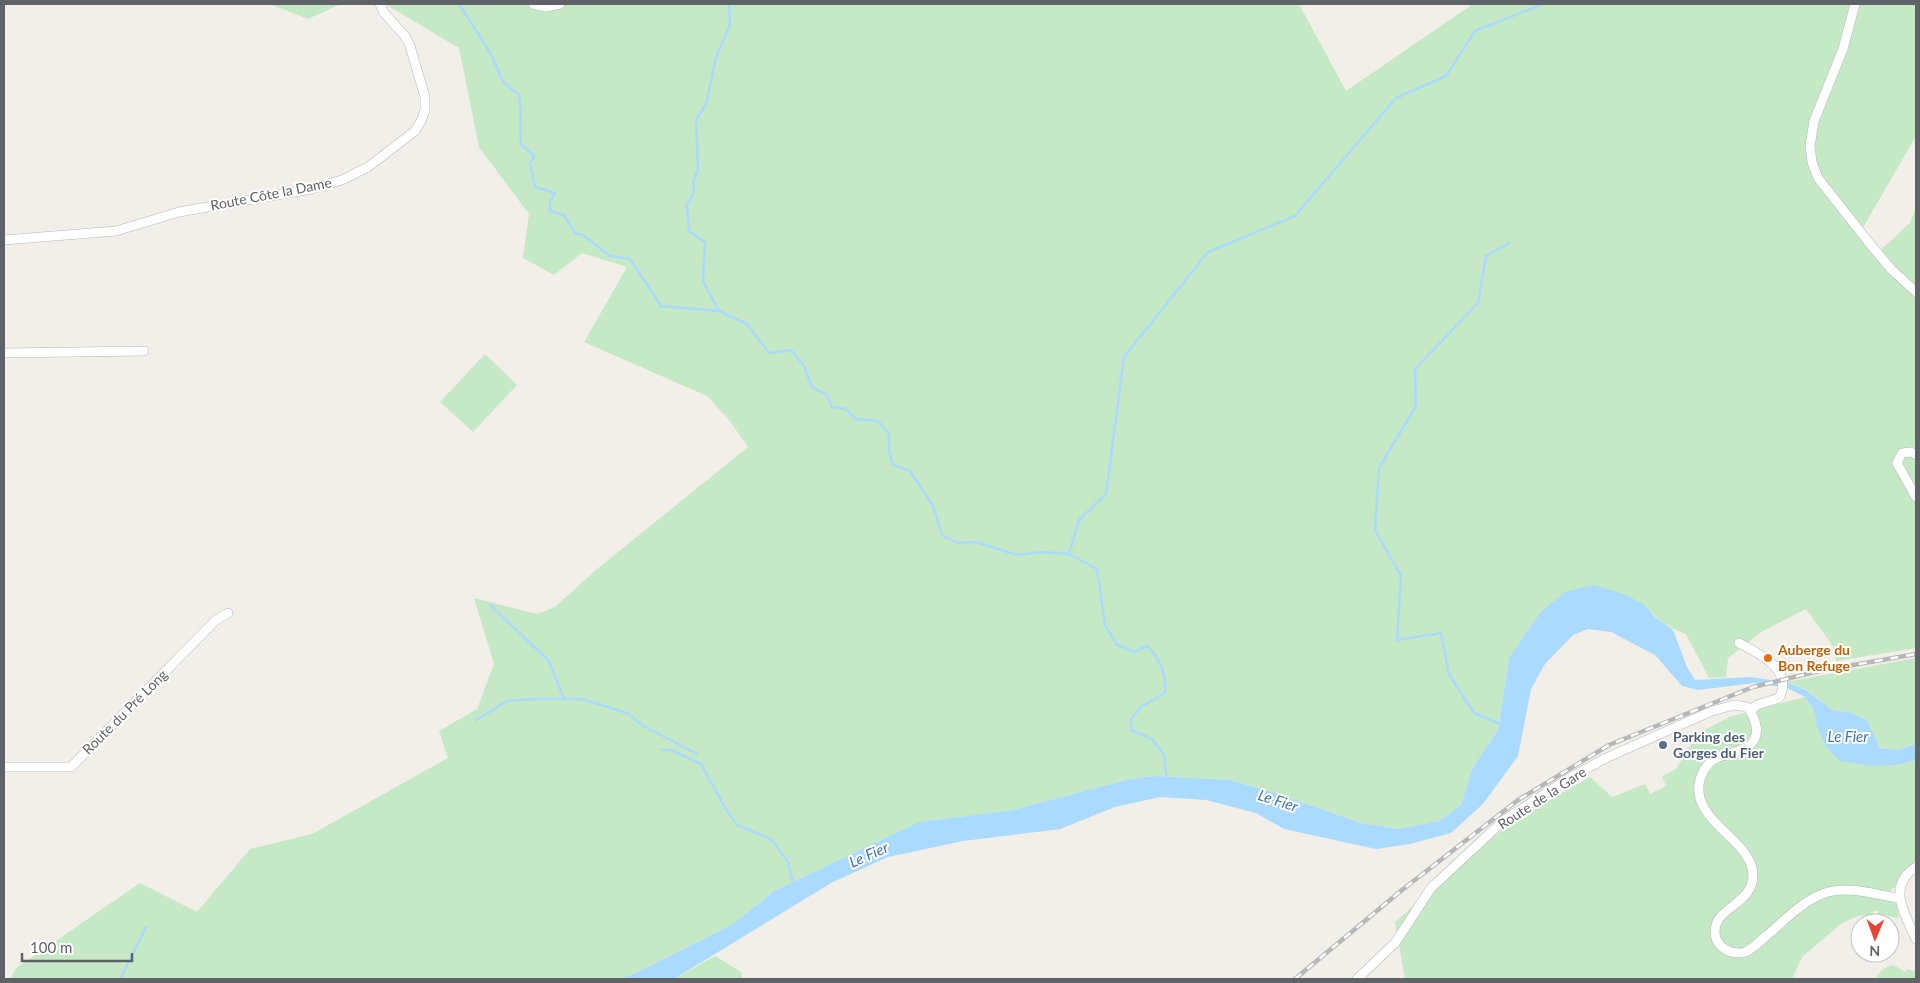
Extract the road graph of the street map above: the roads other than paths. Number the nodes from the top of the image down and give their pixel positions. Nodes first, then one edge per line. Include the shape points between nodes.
1 (380, 4) edge
2 (533, 4) edge
3 (560, 4) edge
4 (1855, 4) edge
5 (4, 240) edge
6 (1916, 292) edge
7 (144, 351) dead end
8 (4, 353) edge
9 (1916, 455) edge
10 (1916, 497) edge
11 (228, 613) dead end
12 (1739, 643) dead end
13 (1750, 711) junction
14 (4, 767) edge
15 (1916, 867) edge
16 (1899, 898) junction
17 (1912, 921) edge
18 (1916, 939) edge
19 (1357, 979) edge

1 - 5 street, Route Côte la Dame via 410,46 425,97 425,110 415,131 368,167 342,180 311,189 180,212 116,232
2 - 3 street via 546,7
4 - 6 street via 1844,49 1814,121 1810,146 1812,162 1818,178 1870,244
7 - 8 street
9 - 10 street via 1902,453 1897,463
11 - 14 street, Route du Pré Long via 216,620 71,767
12 - 13 street via 1776,666 1783,686 1779,698 1757,705
13 - 16 street via 1757,724 1752,742 1714,760 1704,770 1699,784 1704,807 1745,855 1753,871 1748,893 1717,922 1715,932 1719,944 1731,952 1746,951 1802,906 1828,892 1849,890
13 - 19 street, Route de la Gare via 1739,705 1712,711 1606,758 1503,821 1431,888 1394,943
15 - 16 street via 1902,880
16 - 17 street
17 - 18 street

